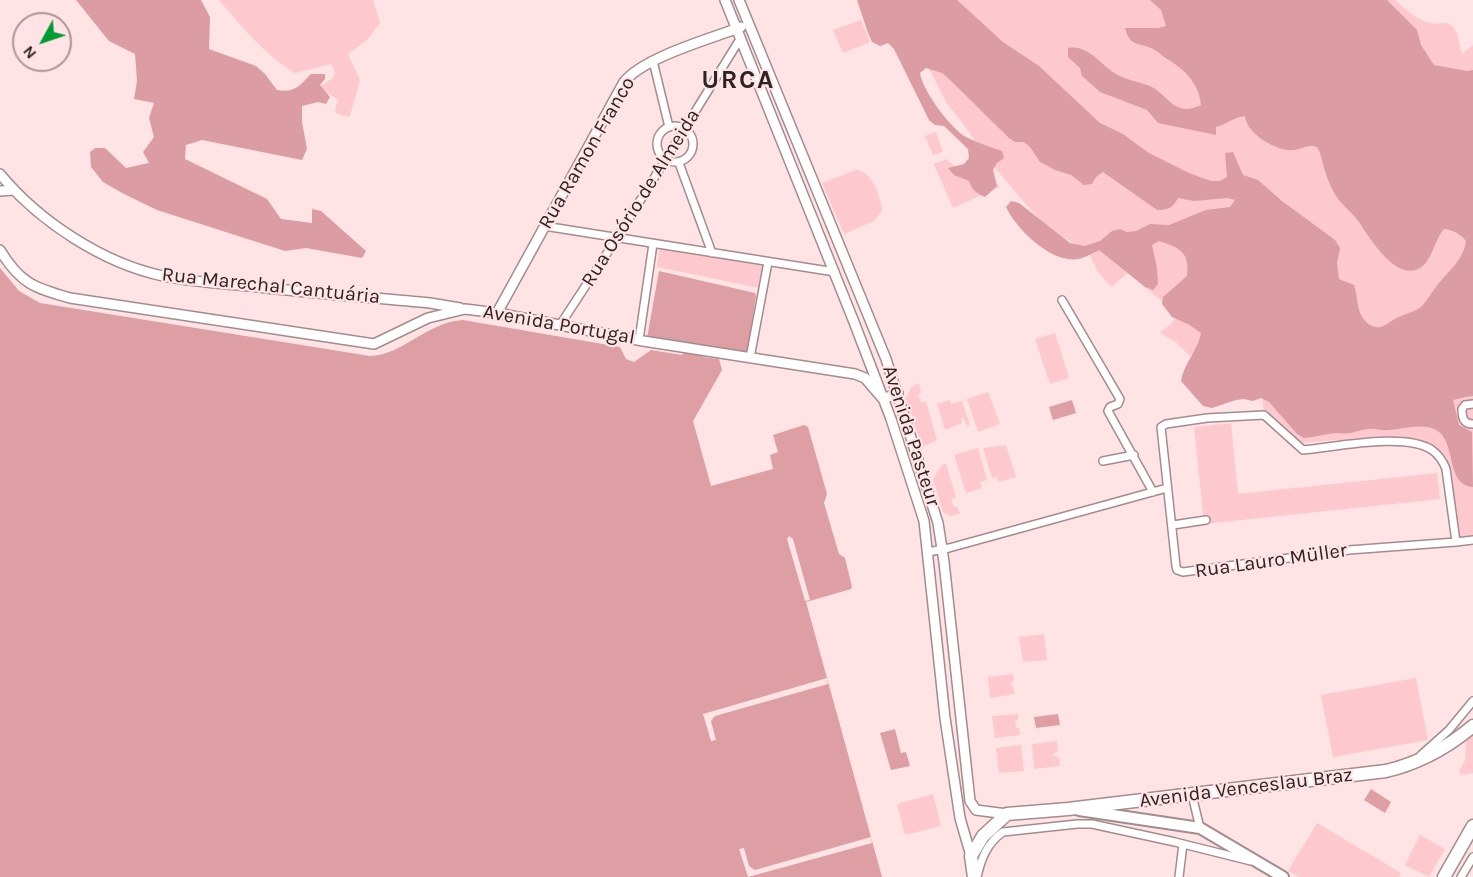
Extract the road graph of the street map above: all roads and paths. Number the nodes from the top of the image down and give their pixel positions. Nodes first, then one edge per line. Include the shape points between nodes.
1 (725, 0) edge
2 (739, 0) edge
3 (749, 24) junction
4 (736, 29) junction
5 (740, 39) junction
6 (653, 61) junction
7 (781, 102) junction
8 (768, 108) junction
9 (669, 127) junction
10 (685, 129) junction
11 (665, 160) junction
12 (679, 163) junction
13 (0, 174) edge
14 (13, 190) junction
15 (0, 192) edge
16 (544, 225) junction
17 (617, 238) junction
18 (653, 244) junction
19 (0, 250) edge
20 (711, 253) junction
21 (768, 262) junction
22 (835, 272) junction
23 (1062, 300) dead end
24 (430, 303) junction
25 (465, 309) junction
26 (497, 313) junction
27 (428, 318) junction
28 (560, 325) junction
29 (641, 340) junction
30 (748, 358) junction
31 (889, 367) junction
32 (873, 372) junction
33 (898, 393) junction
34 (883, 399) junction
35 (1473, 404) edge
36 (1473, 424) edge
37 (1134, 455) junction
38 (1103, 461) dead end
39 (1167, 488) junction
40 (1153, 492) junction
41 (1206, 520) dead end
42 (1173, 525) junction
43 (1473, 540) edge
44 (1456, 542) junction
45 (943, 550) junction
46 (928, 552) junction
47 (1473, 701) edge
48 (961, 715) junction
49 (945, 718) junction
50 (1473, 726) edge
51 (1403, 767) junction
52 (1192, 795) junction
53 (1068, 809) junction
54 (1007, 814) junction
55 (1473, 826) edge
56 (1200, 828) junction
57 (1183, 844) junction
58 (971, 856) junction
59 (1473, 857) edge
60 (1262, 864) junction
61 (975, 877) edge
62 (1179, 877) edge
63 (1283, 877) edge
64 (1444, 877) edge
65 (1461, 877) edge

1 - 4 street, Avenida Pasteur
2 - 3 street, Avenida Pasteur
3 - 4 street, Rua Ramon Franco
3 - 7 street, Avenida Pasteur
4 - 5 street, Avenida Pasteur
4 - 6 street, Rua Ramon Franco
5 - 8 street, Avenida Pasteur
5 - 10 street, Rua Osório de Almeida
6 - 9 street
6 - 16 street, Rua Ramon Franco via 624,82
7 - 8 street
7 - 31 street, Avenida Pasteur
8 - 22 street, Avenida Pasteur
9 - 10 street
9 - 11 street via 660,132 656,142
10 - 11 street, Rua Osório de Almeida
10 - 12 street via 692,139 692,151
11 - 12 street
11 - 17 street, Rua Osório de Almeida
12 - 20 street
13 - 14 street, Rua Marechal Cantuária
14 - 15 street
14 - 24 street, Rua Marechal Cantuária via 69,235 144,271 185,280
16 - 17 street
16 - 26 street, Rua Ramon Franco
17 - 18 street
17 - 28 street, Rua Osório de Almeida
18 - 20 street
18 - 29 street
19 - 27 street, Avenida Portugal via 18,275 39,289 70,298 374,345
20 - 21 street
21 - 22 street
21 - 30 street
22 - 32 street, Avenida Pasteur
23 - 37 street via 1120,401 1108,411
24 - 25 street, Rua Marechal Cantuária
24 - 27 street
25 - 26 street, Avenida Portugal
25 - 27 street, Avenida Portugal
26 - 28 street, Avenida Portugal
28 - 29 street, Avenida Portugal
29 - 30 street, Avenida Portugal
30 - 34 street, Avenida Portugal via 855,374 865,378
31 - 32 street
31 - 33 street, Avenida Pasteur
32 - 34 street, Avenida Pasteur
33 - 34 street
33 - 45 street, Avenida Pasteur
34 - 46 street, Avenida Pasteur via 924,521
35 - 36 street via 1463,406 1462,417
37 - 38 street
37 - 40 street
39 - 40 street
39 - 42 street, Rua Lauro Müller
39 - 44 street, Rua Lauro Müller via 1161,428 1166,424 1264,415 1303,450 1395,440 1426,447 1441,459 1446,469
40 - 45 street
41 - 42 street
42 - 44 street, Rua Lauro Müller via 1176,566 1183,572 1349,550
43 - 44 street, Rua Lauro Müller
45 - 46 street
45 - 48 street, Avenida Pasteur
46 - 49 street, Avenida Pasteur
47 - 51 street via 1449,730
48 - 49 street
48 - 54 street, Avenida Pasteur via 970,801 976,810
49 - 58 street, Avenida Pasteur via 960,818
50 - 51 highway, Avenida Venceslau Braz via 1432,755
51 - 52 highway, Avenida Venceslau Braz
52 - 53 highway, Avenida Venceslau Braz
52 - 56 street
53 - 54 highway, Avenida Venceslau Braz
53 - 56 main road
54 - 58 highway via 983,836
55 - 64 highway
56 - 60 main road
57 - 60 street
57 - 61 street via 1092,824 1010,830 991,842
57 - 62 street
58 - 61 highway, Avenida Pasteur
59 - 65 street
60 - 63 main road

